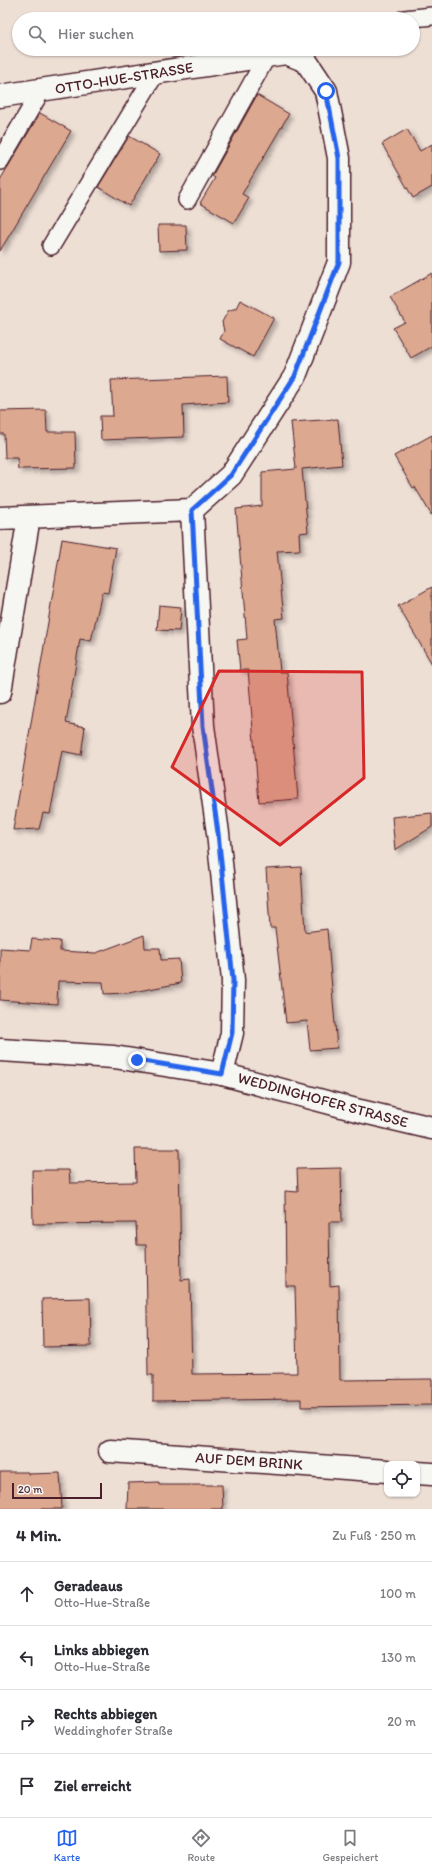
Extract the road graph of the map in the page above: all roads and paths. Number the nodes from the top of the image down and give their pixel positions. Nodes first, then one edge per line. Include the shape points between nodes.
1 (432, 16) edge
2 (420, 17) edge
3 (267, 56) joint
4 (294, 56) edge
5 (155, 74) junction
6 (41, 91) junction
7 (0, 96) edge
8 (0, 161) edge
9 (187, 200) dead end
10 (50, 246) dead end
11 (192, 510) junction
12 (29, 517) junction
13 (0, 518) edge
14 (0, 692) edge
15 (0, 1050) edge
16 (222, 1074) junction
17 (432, 1128) edge
18 (110, 1451) dead end
19 (384, 1471) edge
20 (420, 1473) edge
21 (432, 1474) edge

1 - 2 lane
3 - 5 street, OTTO-HUE-STRASSE
3 - 9 lane
4 - 11 street, OTTO-HUE-STRASSE via 306,61 326,91 339,158 339,262 295,376 231,475
5 - 6 street, OTTO-HUE-STRASSE
5 - 10 lane
6 - 7 street, OTTO-HUE-STRASSE
6 - 8 lane
11 - 12 street
11 - 16 street via 203,726 218,833 233,980 232,1033
12 - 13 street
12 - 14 street
15 - 16 street, WEDDINGHOFER STRASSE via 114,1057
16 - 17 street, WEDDINGHOFER STRASSE
18 - 19 street, AUF DEM BRINK
20 - 21 street

